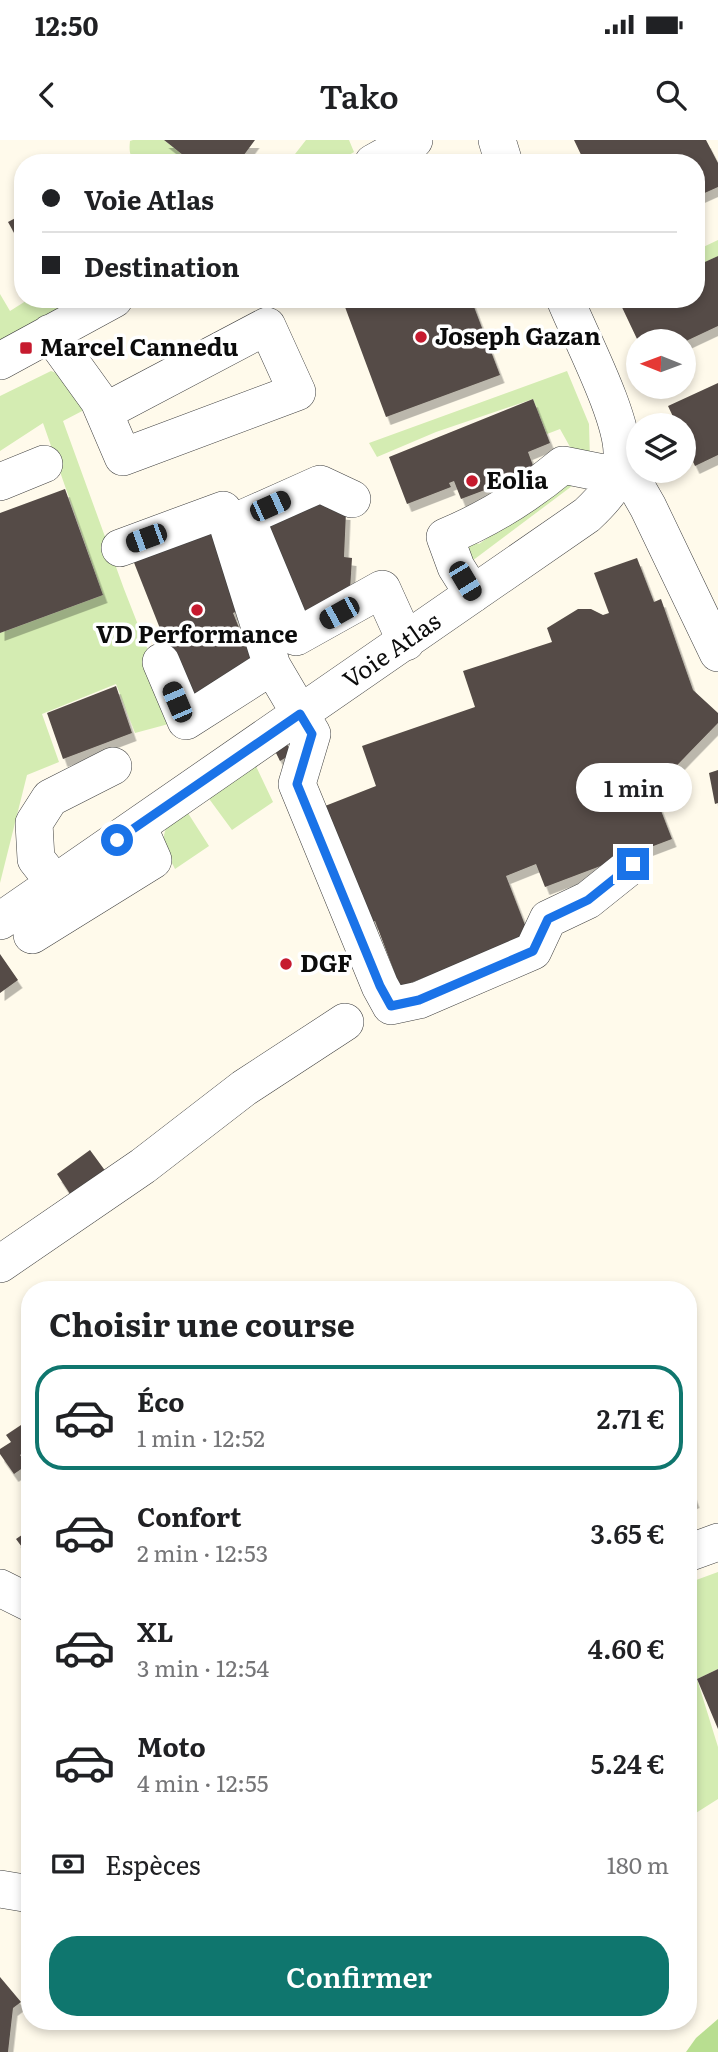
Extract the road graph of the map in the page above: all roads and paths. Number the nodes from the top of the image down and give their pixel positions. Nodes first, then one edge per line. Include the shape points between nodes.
1 (414, 140) edge
2 (389, 154) edge
3 (97, 308) edge
4 (570, 308) edge
5 (50, 333) junction
6 (0, 361) edge
7 (104, 412) junction
8 (44, 464) dead end
9 (618, 475) junction
10 (0, 482) edge
11 (352, 499) dead end
12 (120, 548) dead end
13 (473, 594) junction
14 (406, 642) junction
15 (718, 653) edge
16 (161, 662) dead end
17 (272, 666) junction
18 (300, 714) junction
19 (113, 766) dead end
20 (138, 826) junction
21 (633, 864) dead end
22 (54, 882) junction
23 (16, 928) edge
24 (345, 1022) dead end
25 (0, 1264) edge
26 (718, 1542) edge
27 (697, 1550) edge
28 (0, 1588) edge
29 (21, 1598) edge
30 (0, 1889) edge
31 (21, 1892) edge

1 - 2 street
3 - 5 street
4 - 9 street, Voie Atlas via 619,406 622,456
5 - 6 street
5 - 7 street
7 - 7 street via 123,457 297,392 267,326
8 - 10 street
9 - 13 street, Voie Atlas via 606,497 587,515
9 - 13 street via 563,465 481,522 445,537
9 - 15 street via 636,486 666,519
11 - 14 street via 320,484 246,517 296,637 382,589
12 - 17 street via 223,510
13 - 14 street, Voie Atlas
14 - 18 street, Voie Atlas
16 - 17 street via 186,722
17 - 18 street
18 - 20 street, Voie Atlas
18 - 21 street via 312,734 297,784 391,1006 419,1000 533,951 548,919 588,900
19 - 22 street via 50,798 34,823 36,859
20 - 22 street, Voie Atlas
20 - 23 street via 153,860
22 - 23 street, Voie Atlas
24 - 25 street via 244,1088 143,1166
26 - 27 street
28 - 29 street
30 - 31 street

